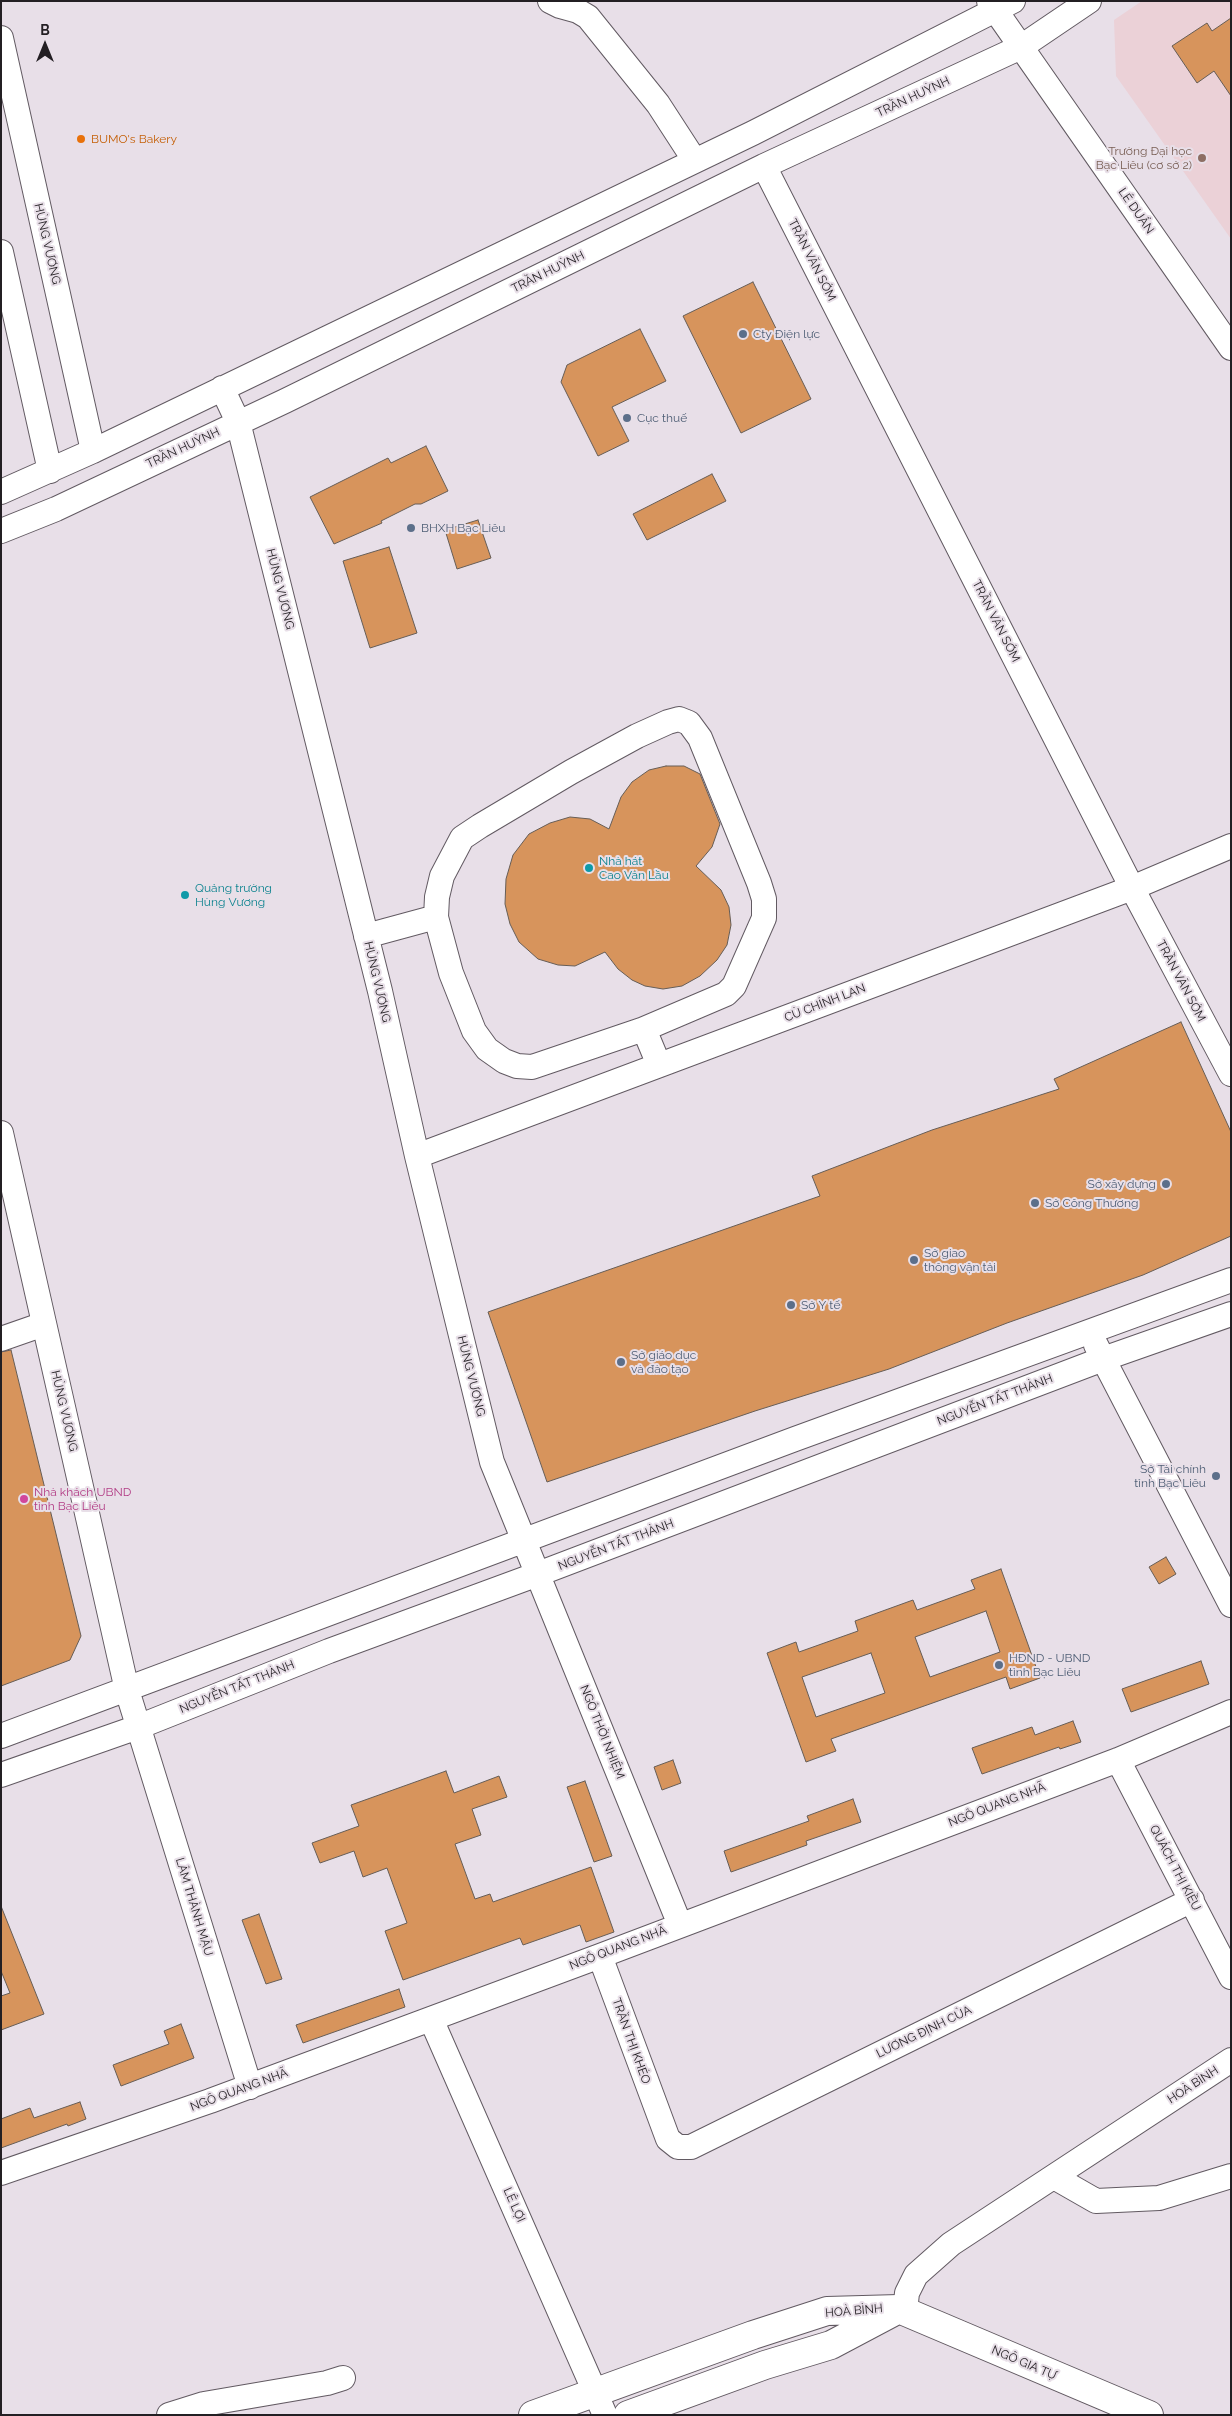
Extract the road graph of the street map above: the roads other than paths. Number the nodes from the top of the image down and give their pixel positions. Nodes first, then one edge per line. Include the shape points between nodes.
1 (550, 1) edge
2 (1089, 1) edge
3 (999, 4) edge
4 (1, 38) edge
5 (1021, 46) junction
6 (695, 161) junction
7 (764, 166) junction
8 (1, 252) edge
9 (1231, 348) edge
10 (222, 388) junction
11 (238, 422) junction
12 (94, 451) junction
13 (50, 471) junction
14 (1, 492) edge
15 (1, 531) edge
16 (1231, 846) edge
17 (1132, 888) junction
18 (436, 917) junction
19 (366, 936) junction
20 (644, 1029) junction
21 (659, 1065) junction
22 (1231, 1074) edge
23 (1, 1132) edge
24 (417, 1156) junction
25 (1231, 1280) edge
26 (1231, 1314) edge
27 (44, 1324) junction
28 (1088, 1330) junction
29 (1, 1339) edge
30 (1103, 1359) junction
31 (795, 1439) junction
32 (808, 1472) junction
33 (524, 1540) junction
34 (538, 1574) junction
35 (1231, 1605) edge
36 (317, 1618) junction
37 (329, 1651) junction
38 (126, 1690) junction
39 (1231, 1712) edge
40 (138, 1727) junction
41 (1, 1736) edge
42 (1118, 1760) junction
43 (1, 1775) edge
44 (1192, 1900) junction
45 (680, 1926) junction
46 (600, 1956) junction
47 (1231, 1977) edge
48 (431, 2019) junction
49 (1231, 2060) edge
50 (250, 2087) junction
51 (662, 2127) joint
52 (1, 2173) edge
53 (1231, 2176) edge
54 (1054, 2177) junction
55 (902, 2310) junction
56 (753, 2335) junction
57 (765, 2364) junction
58 (642, 2376) junction
59 (343, 2378) dead end
60 (601, 2403) edge
61 (659, 2410) edge
62 (169, 2415) edge
63 (533, 2415) edge
64 (628, 2415) edge
65 (1149, 2415) edge

1 - 6 street via 588,18 658,104
2 - 5 street, TRẦN HUỲNH
3 - 5 street, LÊ DUẨN
3 - 6 street
4 - 12 street, HÙNG VƯƠNG
5 - 7 street, TRẦN HUỲNH
5 - 9 street, LÊ DUẨN
6 - 10 street
7 - 11 street, TRẦN HUỲNH
7 - 17 street, TRẦN VĂN SỚM
8 - 13 street
10 - 11 street, HÙNG VƯƠNG
10 - 12 street
11 - 15 street, TRẦN HUỲNH via 56,509
11 - 19 street, HÙNG VƯƠNG
12 - 13 street
13 - 14 street
16 - 17 street, CÙ CHÍNH LAN
17 - 21 street, CÙ CHÍNH LAN
17 - 22 street, TRẦN VĂN SỚM
18 - 19 street
18 - 20 street via 451,972 474,1031 487,1049 504,1061 532,1067
18 - 20 street via 442,876 462,838 637,736 668,722 679,720 689,723 700,738 759,883 764,899 764,918 734,986 726,994
19 - 24 street, HÙNG VƯƠNG
20 - 21 street
21 - 24 street, CÙ CHÍNH LAN
23 - 27 street, HÙNG VƯƠNG
24 - 33 street, HÙNG VƯƠNG via 492,1462
25 - 28 street
26 - 30 street, NGUYỄN TẤT THÀNH
27 - 29 street
27 - 38 street, HÙNG VƯƠNG
28 - 30 street
28 - 31 street
30 - 32 street, NGUYỄN TẤT THÀNH
30 - 35 street
31 - 32 street
31 - 33 street
32 - 34 street, NGUYỄN TẤT THÀNH
33 - 34 street, NGÔ THỜI NHIỆM
33 - 36 street
34 - 37 street, NGUYỄN TẤT THÀNH
34 - 45 street, NGÔ THỜI NHIỆM
36 - 37 street
36 - 38 street
37 - 40 street, NGUYỄN TẤT THÀNH
38 - 40 street, HÙNG VƯƠNG
38 - 41 street
39 - 42 street, NGÔ QUANG NHÃ
40 - 43 street, NGUYỄN TẤT THÀNH
40 - 50 street, LÂM THÀNH MẬU
42 - 44 street, QUÁCH THỊ KIỀU
42 - 45 street, NGÔ QUANG NHÃ
44 - 47 street, QUÁCH THỊ KIỀU
44 - 51 street, LƯƠNG ĐỊNH CỦA via 691,2147 678,2147 668,2139
45 - 46 street, NGÔ QUANG NHÃ
46 - 48 street, NGÔ QUANG NHÃ
46 - 51 street, TRẦN THỊ KHÉO
48 - 50 street, NGÔ QUANG NHÃ
48 - 60 street, LÊ LỢI
49 - 54 street, HOÀ BÌNH
50 - 52 street, NGÔ QUANG NHÃ
53 - 54 street via 1159,2198 1096,2201
54 - 55 street, HOÀ BÌNH via 951,2244 916,2275
55 - 56 main road, HOÀ BÌNH via 827,2311
55 - 57 main road, HOÀ BÌNH via 831,2345
55 - 65 main road, NGÔ GIA TỰ
56 - 57 street
56 - 58 main road, HOÀ BÌNH
57 - 61 main road, HOÀ BÌNH
58 - 60 main road, HOÀ BÌNH
58 - 61 street
59 - 62 street via 204,2404
60 - 63 main road, HOÀ BÌNH
61 - 64 main road, HOÀ BÌNH

